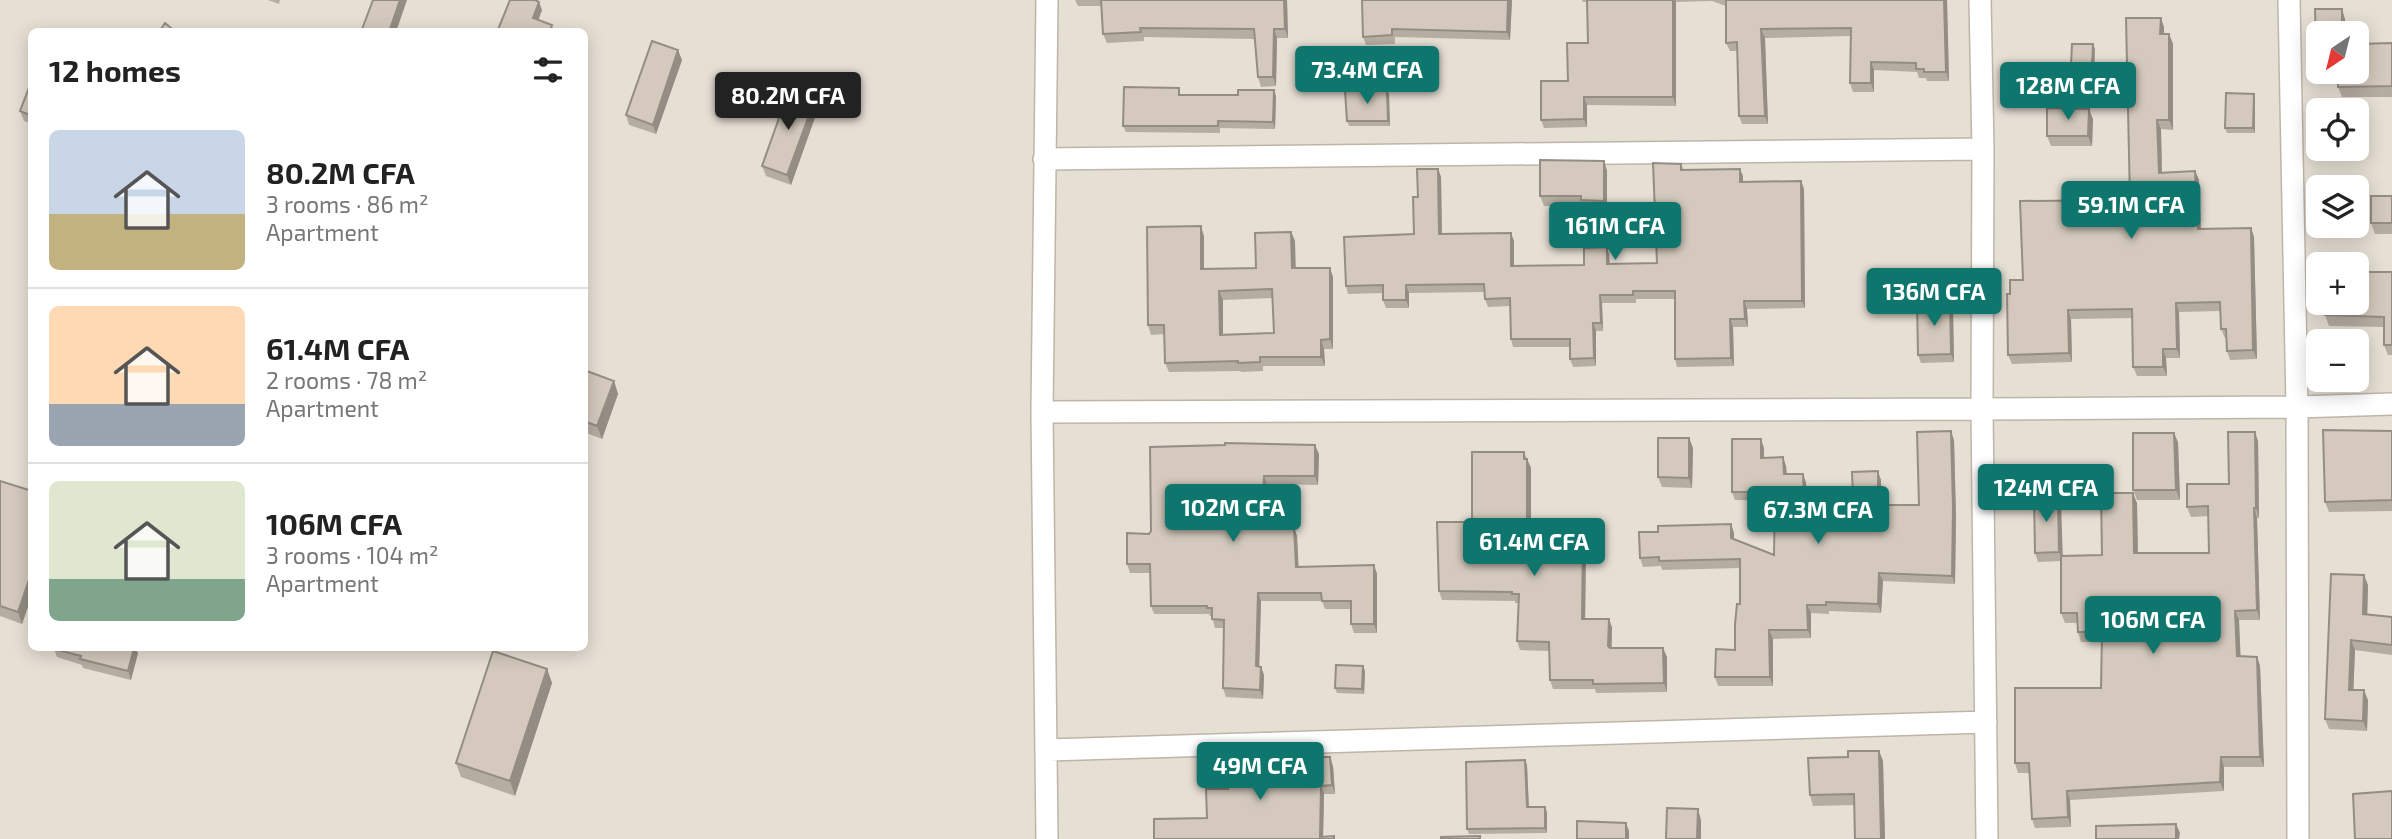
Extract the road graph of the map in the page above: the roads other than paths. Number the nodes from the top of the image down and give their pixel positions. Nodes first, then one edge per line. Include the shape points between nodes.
1 (1048, 0) edge
2 (1980, 0) edge
3 (2289, 0) edge
4 (1983, 149) junction
5 (1044, 159) junction
6 (2392, 404) edge
7 (2297, 407) junction
8 (1982, 409) junction
9 (1042, 412) junction
10 (1986, 722) junction
11 (1048, 750) junction
12 (1047, 839) edge
13 (1987, 839) edge
14 (2298, 839) edge

1 - 5 street
2 - 4 street
3 - 7 street
4 - 5 street
4 - 8 street
5 - 9 street
6 - 7 street
7 - 8 street
7 - 14 street
8 - 9 street
8 - 10 street
9 - 11 street
10 - 11 street
10 - 13 street
11 - 12 street

